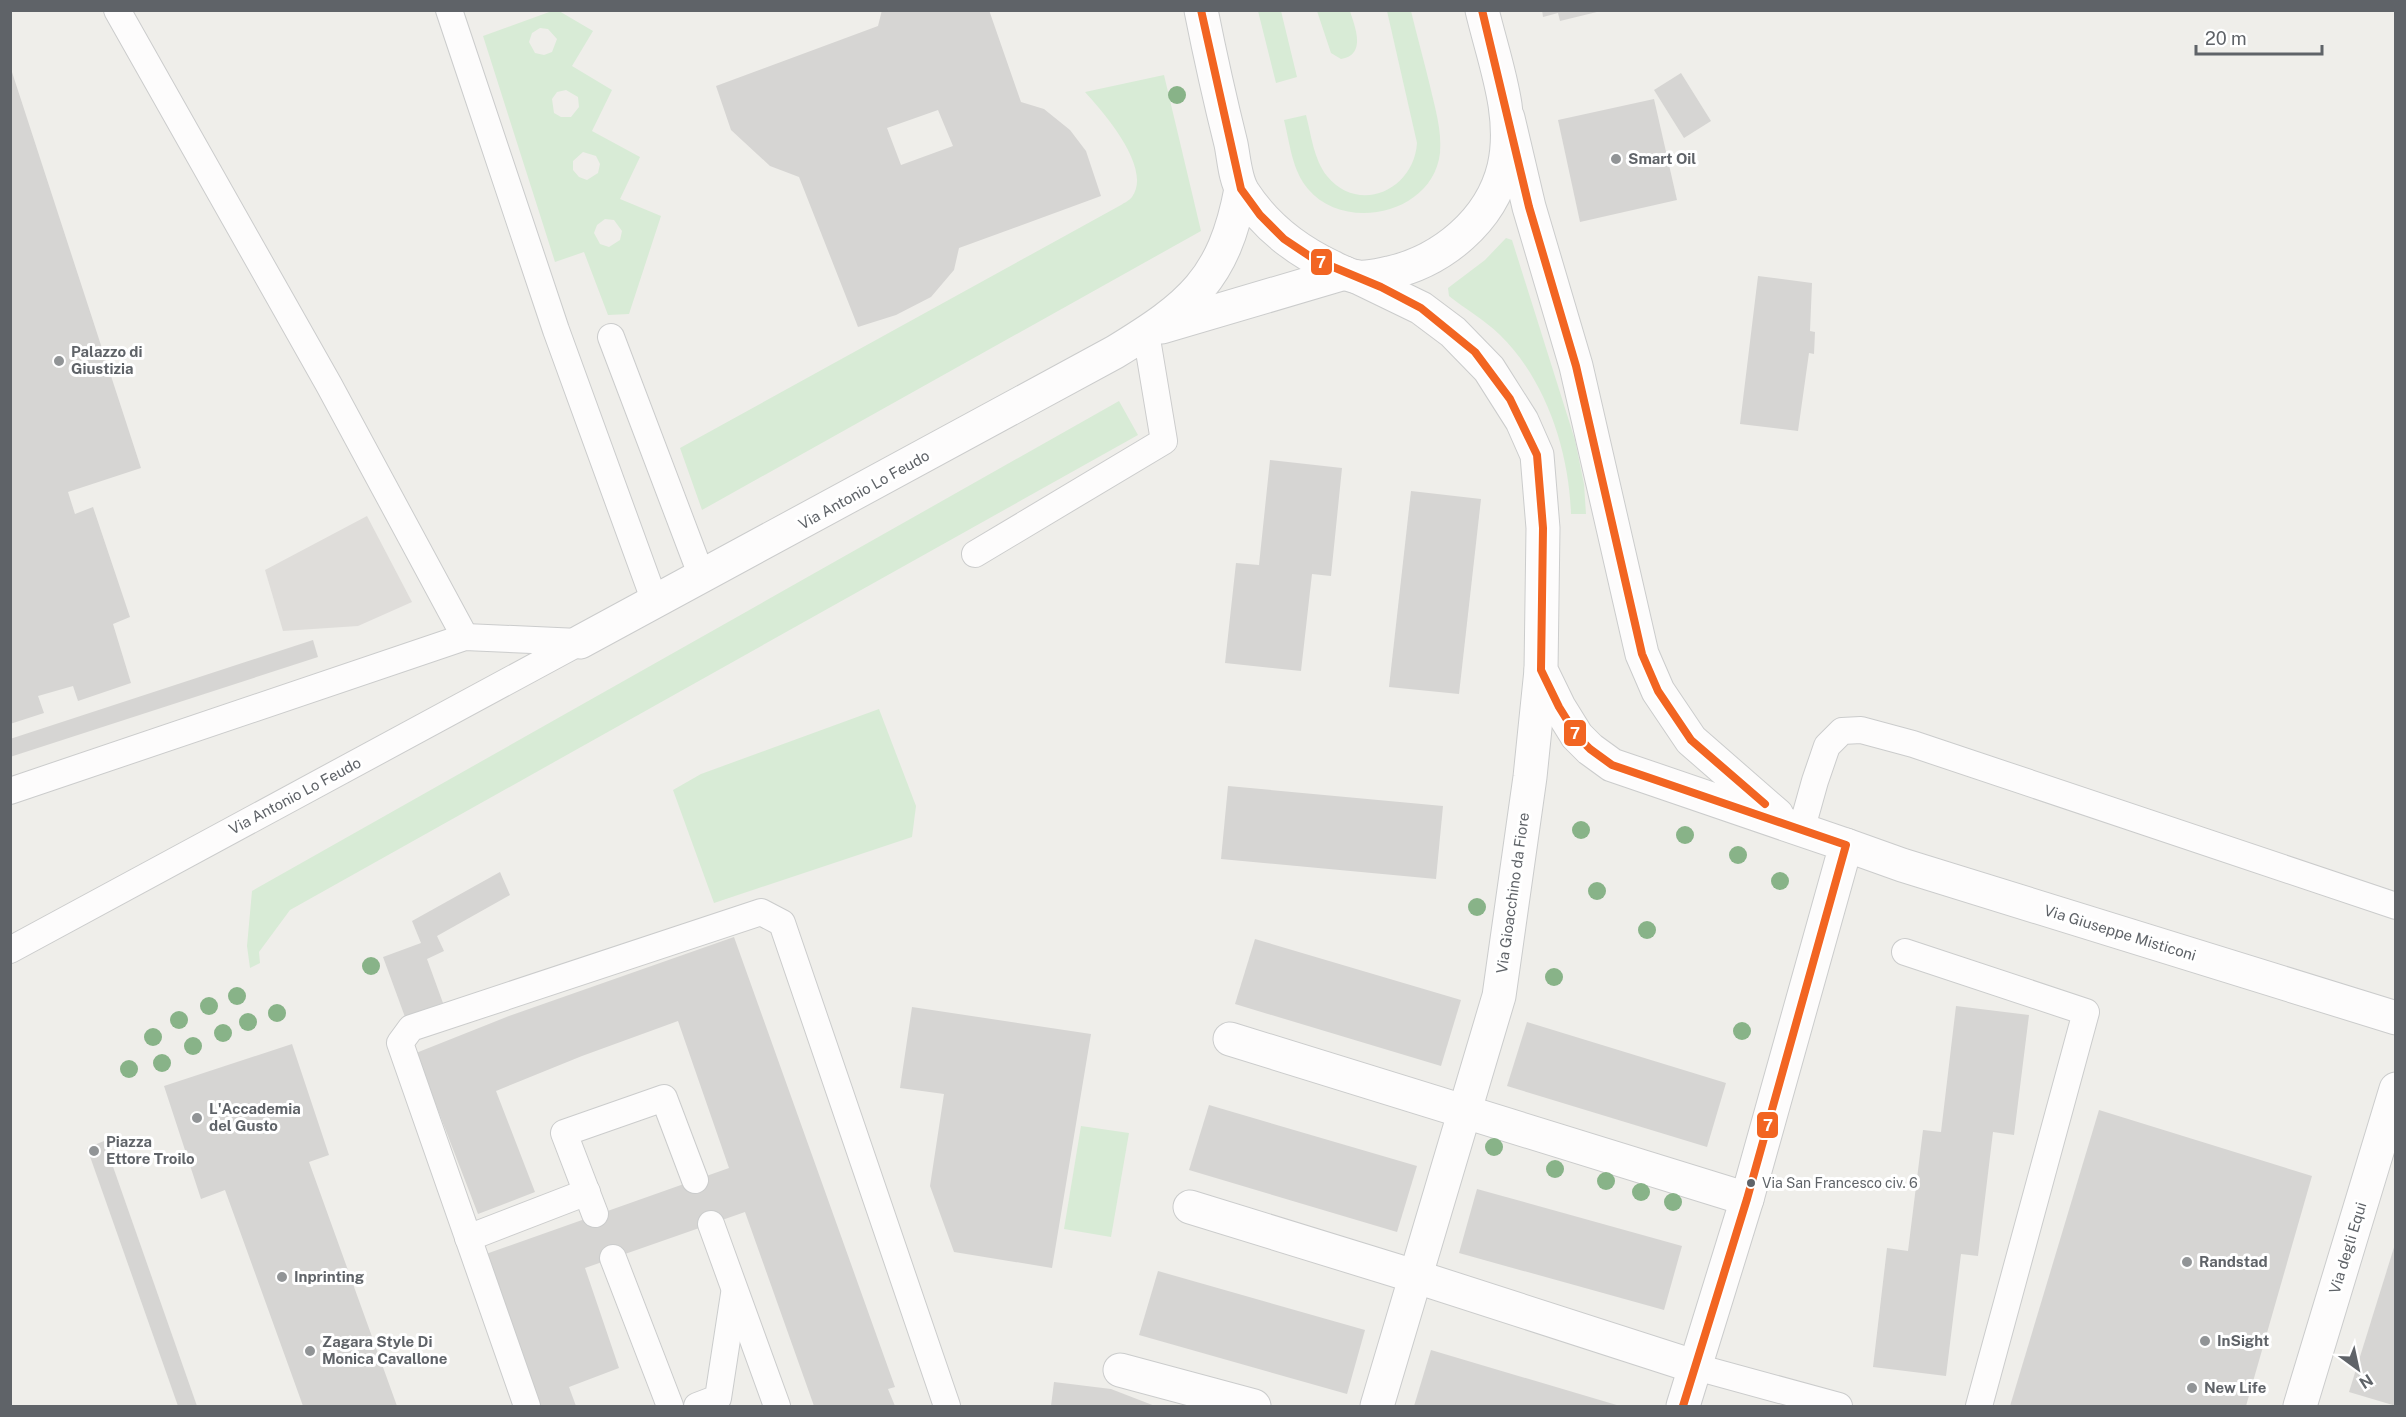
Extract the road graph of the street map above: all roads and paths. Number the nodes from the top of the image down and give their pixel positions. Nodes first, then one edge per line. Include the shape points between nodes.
1 (117, 10) edge
2 (449, 10) edge
3 (1200, 10) edge
4 (1482, 10) edge
5 (1508, 118) junction
6 (1241, 189) junction
7 (1351, 275) junction
8 (1146, 333) junction
9 (611, 337) dead end
10 (975, 554) dead end
11 (702, 577) junction
12 (655, 602) junction
13 (465, 637) junction
14 (580, 642) junction
15 (1540, 670) junction
16 (10, 791) edge
17 (1795, 828) junction
18 (1846, 845) junction
19 (2396, 906) edge
20 (10, 950) edge
21 (1905, 952) dead end
22 (2396, 1018) edge
23 (1230, 1039) dead end
24 (2396, 1089) edge
25 (1466, 1112) junction
26 (695, 1180) dead end
27 (1747, 1199) junction
28 (1190, 1207) dead end
29 (711, 1224) dead end
30 (468, 1238) junction
31 (613, 1258) dead end
32 (1417, 1277) junction
33 (735, 1290) junction
34 (1696, 1367) junction
35 (1120, 1370) dead end
36 (527, 1407) edge
37 (670, 1407) edge
38 (697, 1407) edge
39 (777, 1407) edge
40 (947, 1407) edge
41 (1254, 1407) edge
42 (1377, 1407) edge
43 (1683, 1407) edge
44 (1839, 1407) edge
45 (1979, 1407) edge
46 (2300, 1407) edge

1 - 13 lane via 309,349
2 - 12 lane via 556,330
3 - 6 street
4 - 5 street, Via Gioacchino da Fiore
5 - 7 street, Via Antonio Lo Feudo via 1503,169 1481,215 1464,235 1420,263 1396,271
5 - 17 street, Via Gioacchino da Fiore via 1529,207 1576,366 1642,654 1658,691 1691,740
6 - 7 street, Via Gioacchino da Fiore via 1284,238 1314,259
6 - 8 street, Via Antonio Lo Feudo via 1230,233 1204,284 1180,309
7 - 8 street, Via Antonio Lo Feudo
7 - 15 street, Via Gioacchino da Fiore via 1421,308 1454,332 1489,369 1522,421 1537,455 1544,528
8 - 10 lane via 1164,441
8 - 11 street, Via Antonio Lo Feudo
9 - 11 lane
11 - 12 street, Via Antonio Lo Feudo
12 - 14 street, Via Antonio Lo Feudo
13 - 14 lane
13 - 16 lane
14 - 20 lane, Via Antonio Lo Feudo
15 - 17 street, Via Gioacchino da Fiore via 1578,736 1612,765
15 - 25 street, Via Gioacchino da Fiore via 1530,777 1499,996
17 - 18 street, Via Gioacchino da Fiore
17 - 19 lane via 1827,746 1842,731 1861,730
18 - 22 street, Via Giuseppe Misticoni
18 - 27 street
21 - 45 lane via 2086,1012
23 - 25 street
24 - 46 street, Via degli Equi
25 - 27 street
25 - 32 street, Via Gioacchino da Fiore
26 - 30 lane via 664,1098 564,1133 591,1203
27 - 34 street
28 - 32 street
29 - 33 lane
30 - 36 lane
30 - 40 lane via 400,1043 411,1028 761,912 782,923
31 - 37 lane
32 - 34 street
32 - 42 street, Via Gioacchino da Fiore
33 - 38 lane via 718,1398
33 - 39 lane
34 - 43 street
34 - 44 lane
35 - 41 street

